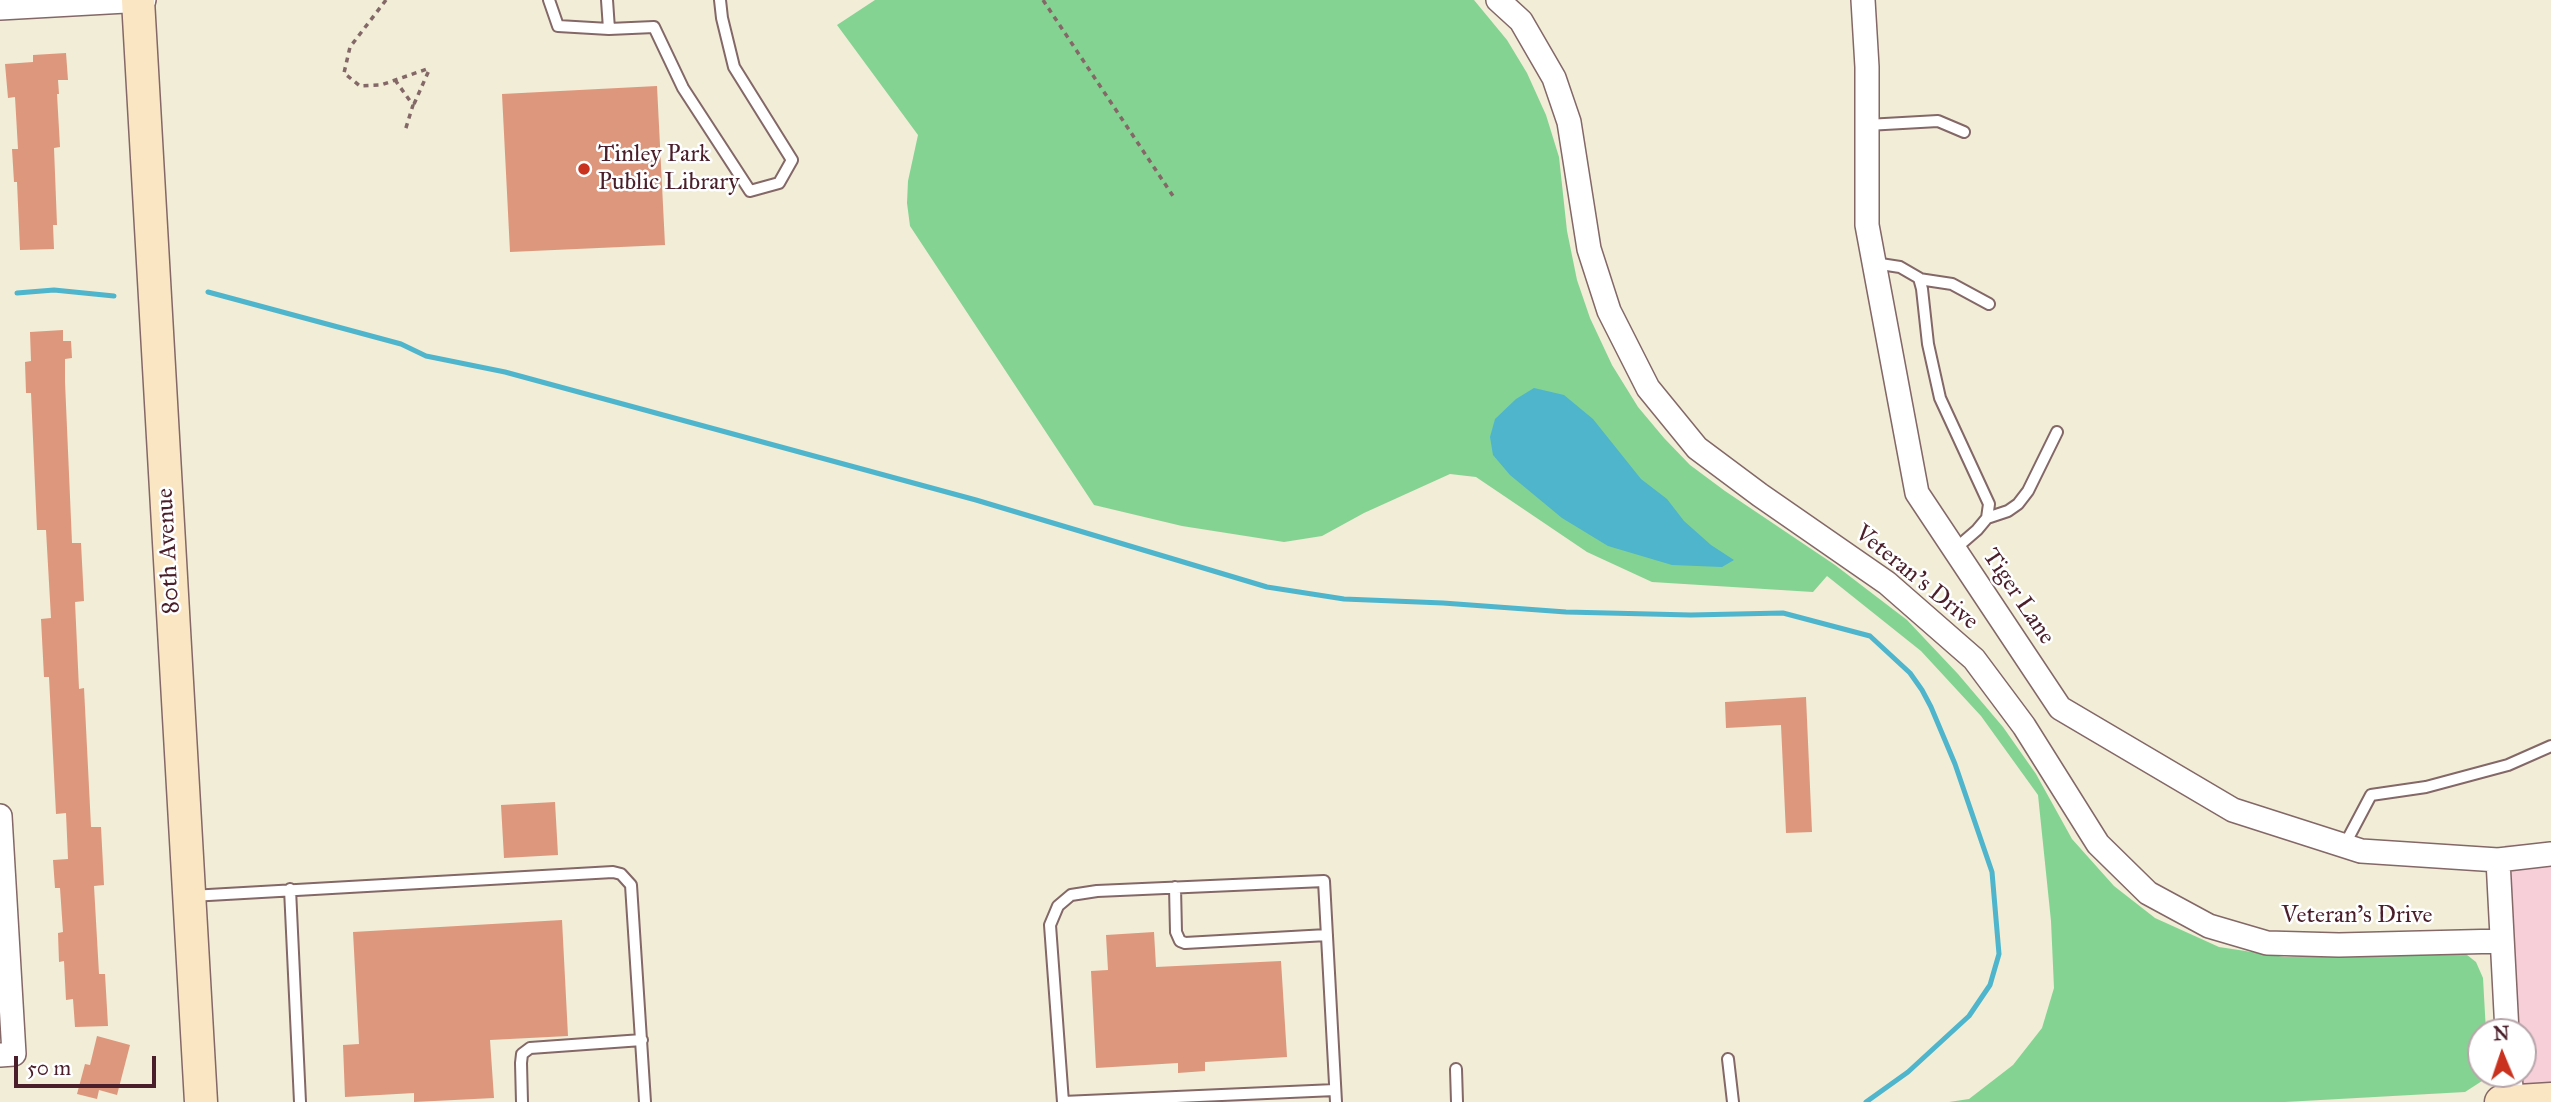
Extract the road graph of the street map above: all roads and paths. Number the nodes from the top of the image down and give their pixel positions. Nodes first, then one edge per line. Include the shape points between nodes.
1 (138, 0) edge
2 (144, 0) edge
3 (386, 0) edge
4 (549, 0) edge
5 (607, 0) edge
6 (720, 0) edge
7 (1043, 0) edge
8 (1498, 0) edge
9 (1863, 0) edge
10 (0, 8) edge
11 (610, 29) junction
12 (395, 80) junction
13 (413, 105) junction
14 (1867, 125) junction
15 (405, 131) dead end
16 (1964, 132) dead end
17 (1173, 195) dead end
18 (1874, 263) junction
19 (1919, 279) junction
20 (1989, 304) dead end
21 (2057, 432) dead end
22 (1987, 518) junction
23 (1955, 550) junction
24 (2551, 746) edge
25 (0, 816) edge
26 (2344, 846) junction
27 (2551, 854) edge
28 (2498, 860) junction
29 (1175, 887) junction
30 (290, 889) junction
31 (189, 896) junction
32 (1327, 935) junction
33 (2502, 941) junction
34 (2506, 1018) edge
35 (642, 1040) junction
36 (7, 1054) edge
37 (1728, 1059) dead end
38 (1456, 1069) dead end
39 (1336, 1096) edge
40 (2551, 1099) edge
41 (201, 1102) edge
42 (300, 1102) edge
43 (522, 1102) edge
44 (645, 1102) edge
45 (1063, 1102) edge
46 (1457, 1102) edge
47 (1733, 1102) edge
48 (2501, 1102) edge
49 (2512, 1102) edge

1 - 2 street
1 - 10 street
1 - 31 street, 80th Avenue
3 - 12 path via 350,47 345,73 360,86
4 - 11 lane via 558,26
5 - 11 lane
6 - 11 lane via 734,67 792,160 779,183 750,191 684,88 654,27
7 - 17 path
8 - 33 street, Veteran's Drive via 1521,21 1554,78 1569,122 1589,249 1609,311 1648,388 1697,448 1888,583 1974,659 2024,726 2098,845 2148,894 2209,926 2267,943
9 - 14 street, Tiger Lane
12 - 13 path
12 - 13 path via 430,68
13 - 15 path
14 - 16 lane via 1938,121
14 - 18 street, Tiger Lane via 1867,225
18 - 19 lane via 1900,267
18 - 23 street, Tiger Lane via 1917,492
19 - 20 lane via 1952,284
19 - 22 lane via 1940,398 1989,504
21 - 22 lane via 2018,504
22 - 23 lane
23 - 26 street, Tiger Lane via 2060,708 2233,810
24 - 26 lane via 2508,765 2426,787 2371,795
25 - 36 street
26 - 28 street, Tiger Lane
27 - 28 street, Tiger Lane
28 - 33 street
29 - 32 lane via 1176,932 1185,943
29 - 32 lane via 1324,881
29 - 45 lane via 1071,895 1058,906 1051,925
30 - 31 lane
30 - 35 lane via 621,874 631,885
30 - 42 lane
31 - 41 street, 80th Avenue
32 - 39 lane
33 - 34 street
35 - 43 lane via 530,1048 522,1054
35 - 44 lane
37 - 47 lane
38 - 46 lane
39 - 45 lane
40 - 49 street
48 - 49 street

